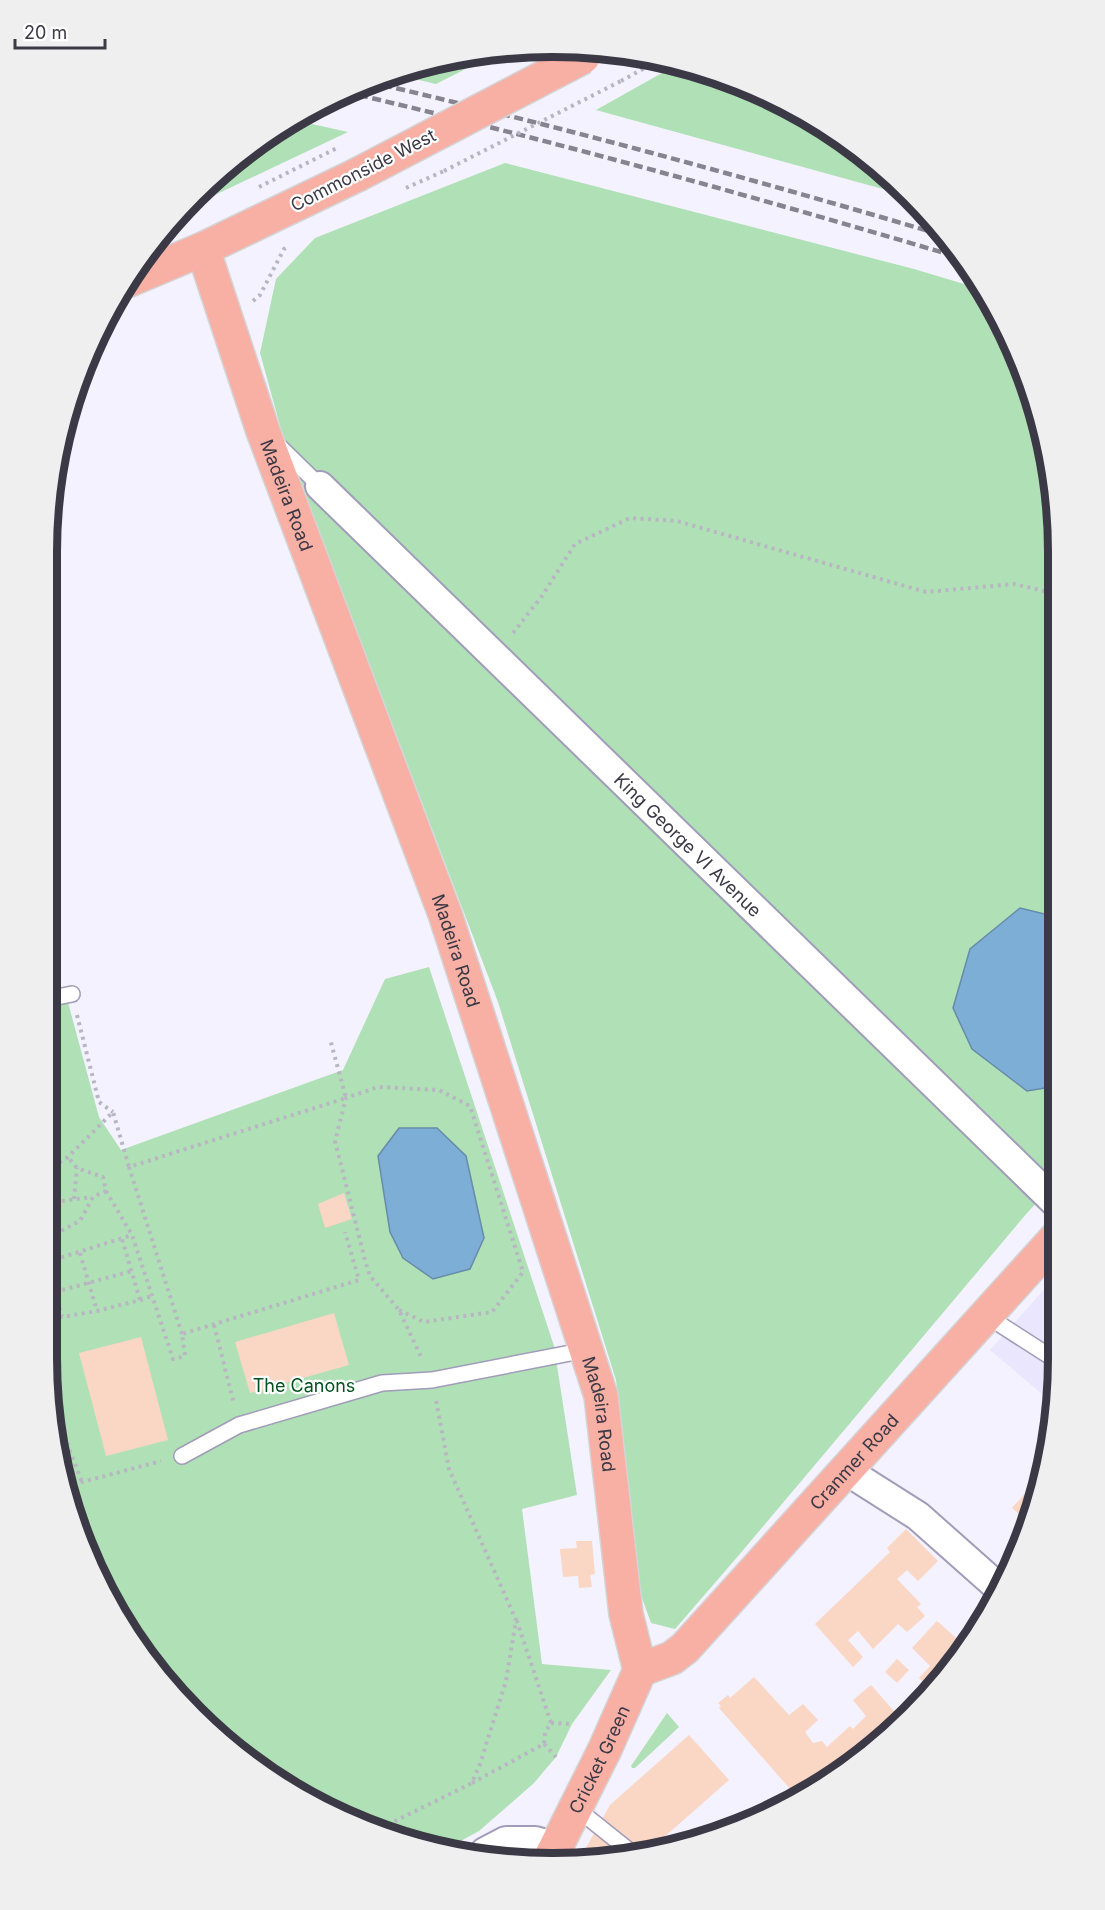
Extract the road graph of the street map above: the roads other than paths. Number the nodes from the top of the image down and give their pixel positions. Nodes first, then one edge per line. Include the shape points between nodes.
1 (582, 58) edge
2 (203, 249) junction
3 (142, 275) edge
4 (263, 430) junction
5 (320, 486) joint
6 (72, 994) road end
7 (57, 997) edge
8 (1048, 1195) edge
9 (1048, 1247) edge
10 (987, 1316) junction
11 (586, 1350) junction
12 (1048, 1355) edge
13 (182, 1456) road end
14 (847, 1471) junction
15 (994, 1583) edge
16 (639, 1670) junction
17 (576, 1808) junction
18 (626, 1847) edge
19 (490, 1849) edge
20 (553, 1853) edge

1 - 2 main road, Commonside West, bridge via 357,175
2 - 3 main road, Commonside West
2 - 4 main road, Madeira Road
4 - 5 lane
4 - 11 main road, Madeira Road via 445,915
5 - 8 street, King George VI Avenue
6 - 7 lane
9 - 10 main road, Cranmer Road
10 - 12 lane
10 - 14 main road, Cranmer Road
11 - 13 lane via 432,1380 382,1383 239,1425
11 - 16 main road, Madeira Road via 601,1396 626,1614
14 - 15 street via 918,1516
14 - 16 main road, Cranmer Road via 685,1648 672,1658
16 - 17 main road, Cricket Green
17 - 18 lane
17 - 20 main road, Cricket Green
19 - 20 street, Cricket Green via 506,1841 535,1841

